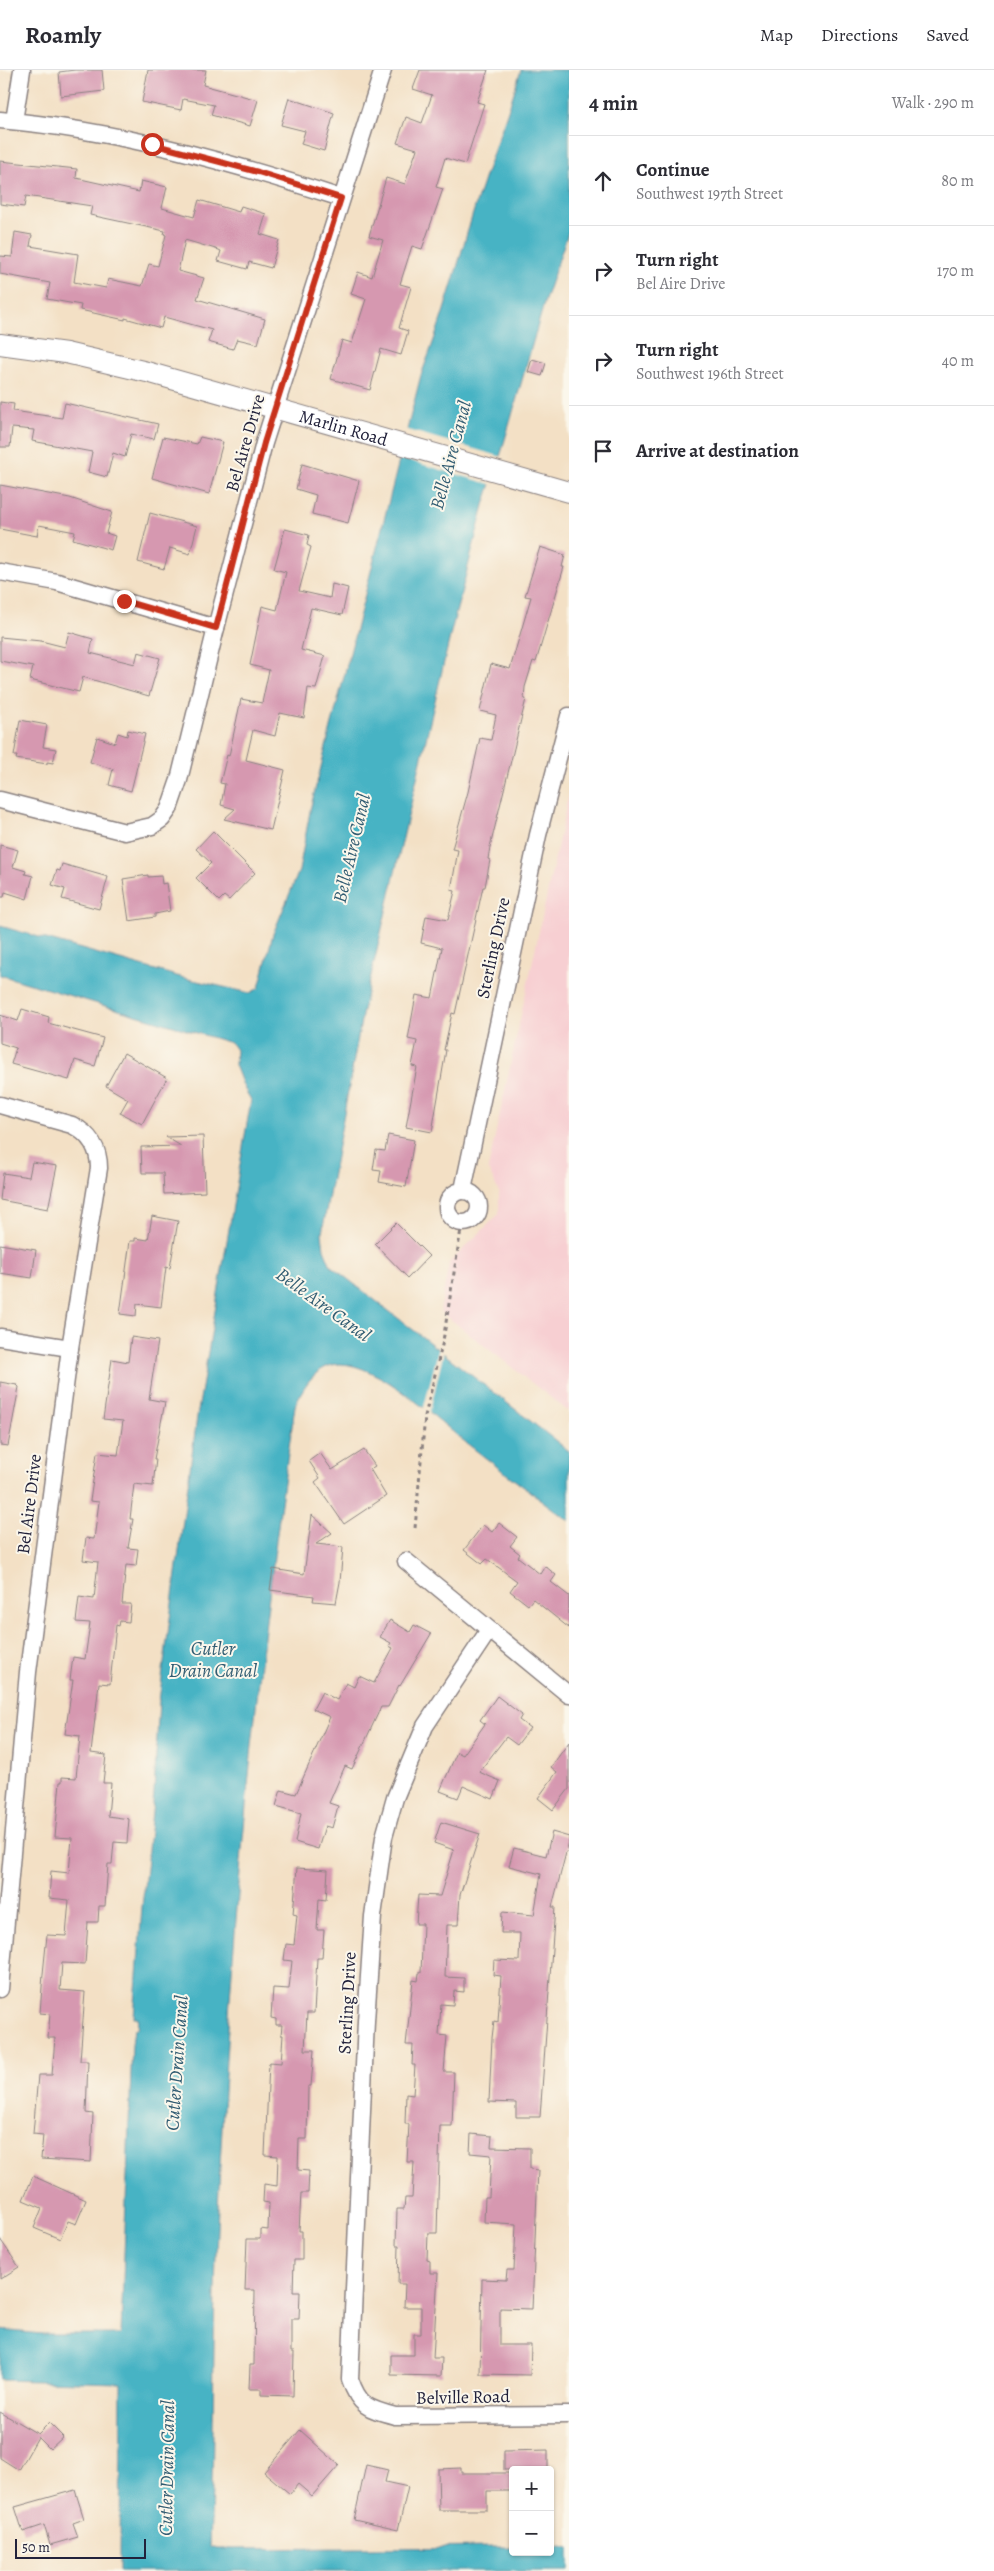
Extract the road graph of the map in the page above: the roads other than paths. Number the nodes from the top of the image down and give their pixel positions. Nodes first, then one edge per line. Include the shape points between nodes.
1 (22, 70) edge
2 (383, 70) edge
3 (7, 121) edge
4 (341, 198) junction
5 (0, 344) edge
6 (276, 407) junction
7 (569, 492) edge
8 (0, 572) edge
9 (216, 628) junction
10 (569, 716) edge
11 (567, 734) edge
12 (0, 800) edge
13 (0, 1105) edge
14 (463, 1190) junction
15 (0, 1337) edge
16 (70, 1348) junction
17 (406, 1561) dead end
18 (489, 1630) junction
19 (569, 1695) edge
20 (0, 1989) edge
21 (361, 2403) joint
22 (569, 2415) edge

1 - 3 street
2 - 4 street, Bel Aire Drive
3 - 4 street via 152,144
4 - 6 street, Bel Aire Drive
5 - 6 street, Marlin Road via 102,360
6 - 7 street, Marlin Road
6 - 9 street, Bel Aire Drive
8 - 9 street via 57,582
9 - 12 street, Bel Aire Drive via 176,791 165,815 152,826 130,832 110,829
10 - 11 street, Sterling Drive
11 - 14 street, Sterling Drive via 536,844
13 - 16 street, Bel Aire Drive via 72,1126 86,1134 99,1158
14 - 14 street via 473,1194 480,1207 472,1221 462,1223 452,1219 447,1203 453,1194
15 - 16 street
16 - 20 street, Bel Aire Drive via 28,1672
17 - 18 street
18 - 19 street
18 - 21 street, Sterling Drive via 425,1726 395,1798 382,1854 372,1925 366,2021 350,2371
21 - 22 street, Belville Road via 405,2418

